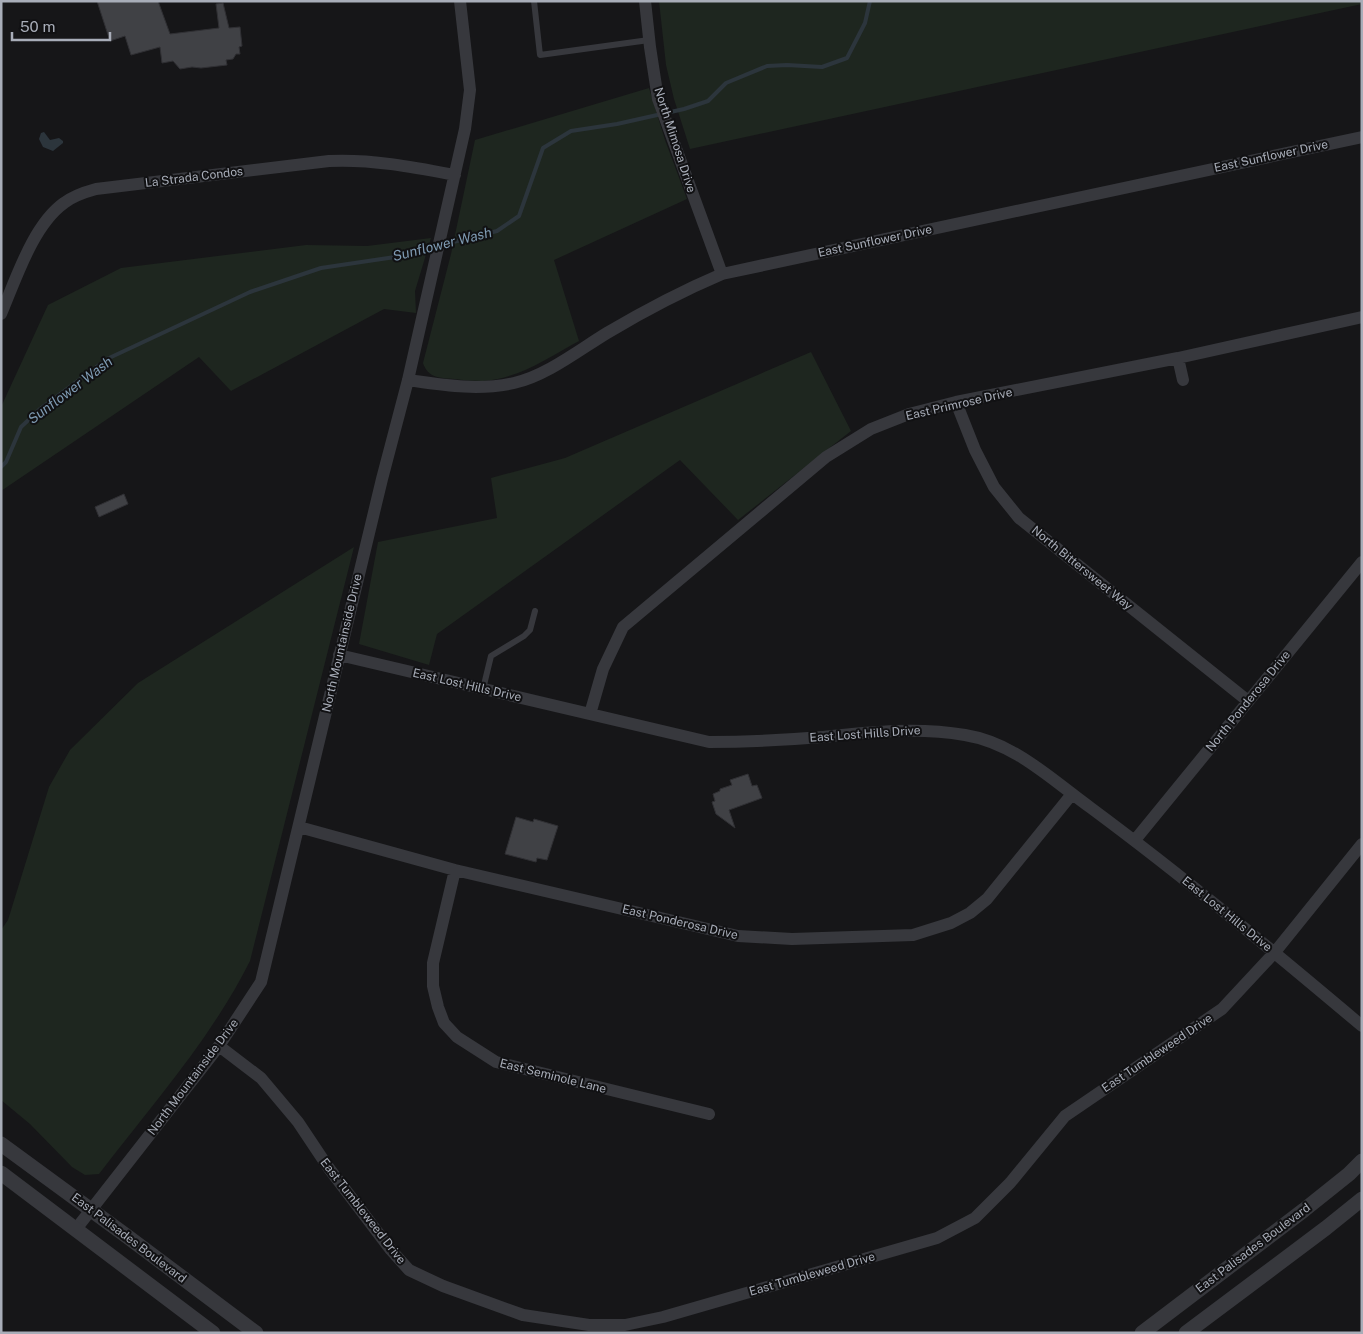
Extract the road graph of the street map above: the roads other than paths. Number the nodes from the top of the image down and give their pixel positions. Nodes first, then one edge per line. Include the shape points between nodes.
1 (460, 1) edge
2 (534, 1) edge
3 (645, 1) edge
4 (649, 40) junction
5 (1362, 137) edge
6 (455, 175) junction
7 (722, 274) junction
8 (1, 314) edge
9 (1362, 318) edge
10 (1178, 358) junction
11 (408, 380) junction
12 (1183, 380) dead end
13 (956, 402) junction
14 (1362, 562) edge
15 (535, 611) dead end
16 (339, 655) junction
17 (483, 689) junction
18 (1248, 701) junction
19 (590, 714) junction
20 (1072, 794) junction
21 (299, 827) junction
22 (1135, 840) junction
23 (1362, 844) edge
24 (455, 870) junction
25 (1274, 952) junction
26 (1362, 1026) edge
27 (219, 1046) junction
28 (709, 1114) dead end
29 (1, 1144) edge
30 (1362, 1161) edge
31 (1, 1173) edge
32 (1362, 1199) edge
33 (92, 1210) junction
34 (76, 1229) junction
35 (213, 1333) edge
36 (256, 1333) edge
37 (1142, 1333) edge
38 (1186, 1333) edge

1 - 6 street, North Mountainside Drive via 470,100
2 - 4 lane via 540,55
3 - 4 street, North Mimosa Drive
4 - 7 street, North Mimosa Drive via 658,99
5 - 7 street, East Sunflower Drive
6 - 8 street, La Strada Condos via 390,163 350,160 96,189 64,202 48,218 36,234
6 - 11 street, North Mountainside Drive
7 - 11 street, East Sunflower Drive via 687,289 538,375 516,383 455,387
9 - 10 street, East Primrose Drive
10 - 12 street
10 - 13 street, East Primrose Drive
11 - 16 street, North Mountainside Drive
13 - 18 street, North Bittersweet Way via 994,486 1019,518
13 - 19 street, East Primrose Drive via 909,414 871,429 826,457 631,621 624,628 603,669
14 - 18 street, North Ponderosa Drive
15 - 17 lane via 530,630 524,636 490,656
16 - 17 street, East Lost Hills Drive
16 - 21 street, North Mountainside Drive
17 - 19 street, East Lost Hills Drive
18 - 22 street, North Ponderosa Drive
19 - 20 street, East Lost Hills Drive via 709,742 764,742 895,730 932,730 968,735 1001,745 1029,761
20 - 22 street, East Lost Hills Drive
20 - 24 street, East Ponderosa Drive via 987,899 951,923 913,935 792,940 738,936
21 - 24 street, East Ponderosa Drive
21 - 27 street, North Mountainside Drive via 261,982
22 - 25 street, East Lost Hills Drive
23 - 25 street, East Tumbleweed Drive
24 - 28 street, East Seminole Lane via 433,962 433,986 444,1023 457,1037 496,1062
25 - 26 street, East Lost Hills Drive
25 - 27 street, East Tumbleweed Drive via 1222,1009 1065,1116 1010,1183 976,1218 937,1238 625,1325 589,1325 523,1315 409,1270 261,1078
27 - 33 street, North Mountainside Drive
29 - 33 street, East Palisades Boulevard
30 - 37 street, East Palisades Boulevard via 1304,1210
31 - 34 street, East Palisades Boulevard
32 - 38 street
33 - 34 street, North Mountainside Drive
33 - 36 street, East Palisades Boulevard
34 - 35 street, East Palisades Boulevard

